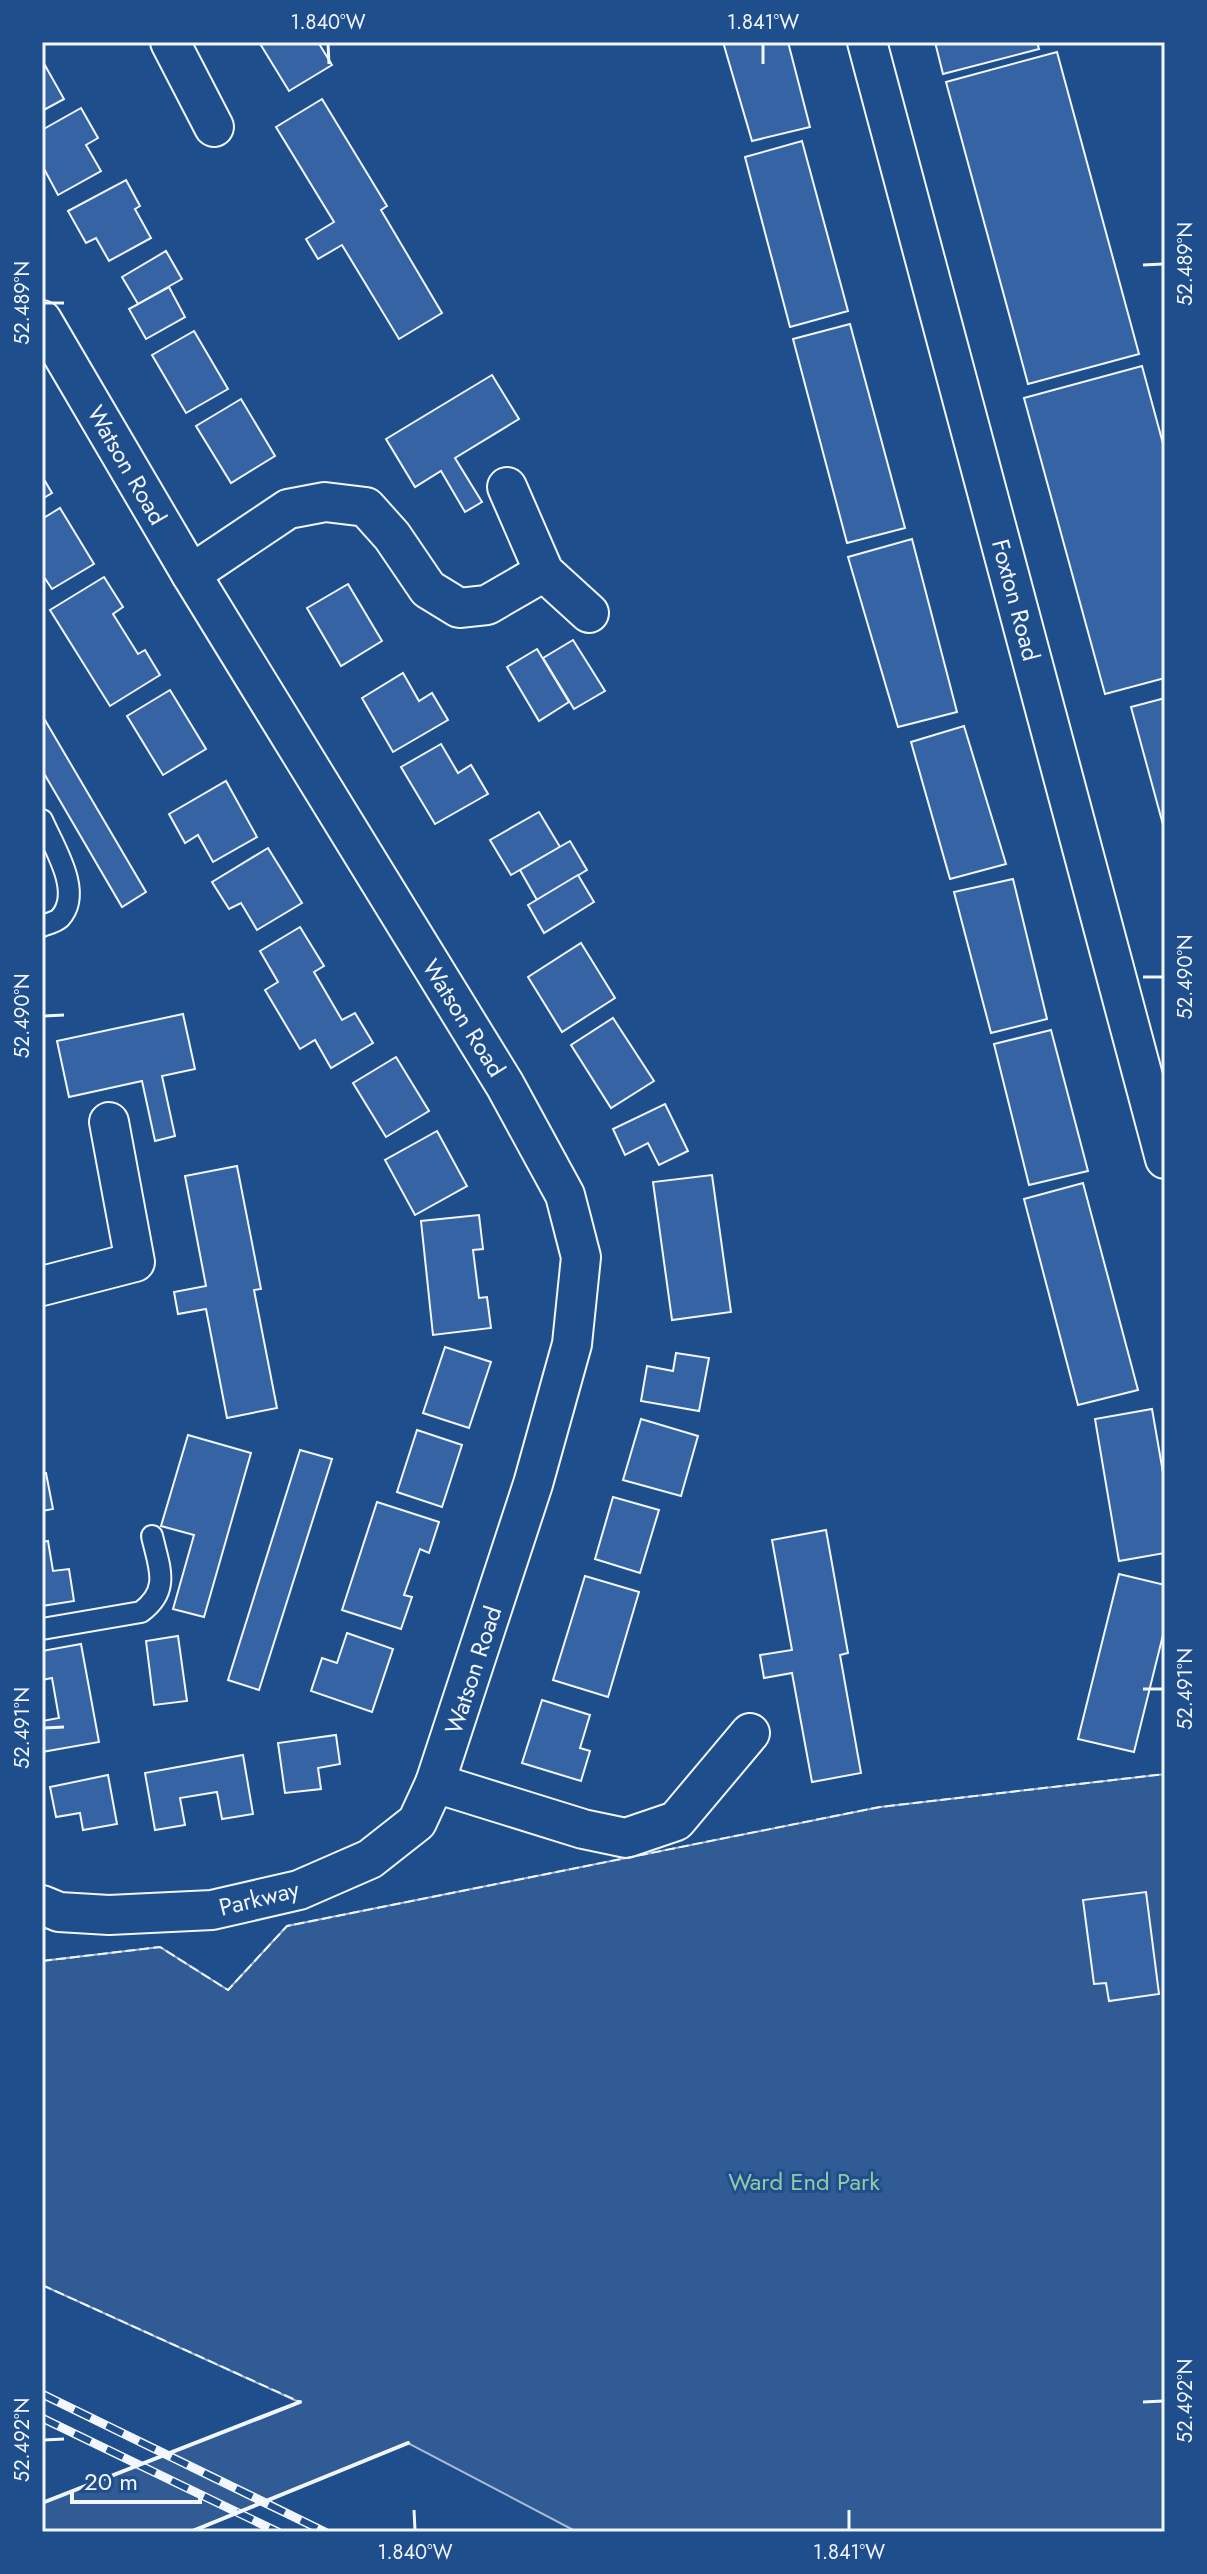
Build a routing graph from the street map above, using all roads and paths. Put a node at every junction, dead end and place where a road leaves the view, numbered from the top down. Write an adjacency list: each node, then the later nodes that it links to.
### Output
1 (170, 42): 3 (street)
2 (867, 42): 12 (street, Foxton Road)
3 (214, 127)
4 (42, 320): 7 (street, Watson Road)
5 (507, 487): 6 (street)
6 (544, 572): 7 (street); 8 (street)
7 (191, 574): 17 (street, Watson Road)
8 (589, 613)
9 (42, 820): 10 (lane)
10 (42, 926)
11 (109, 1122): 13 (street)
12 (1165, 1159)
13 (42, 1286)
14 (152, 1536): 15 (lane)
15 (42, 1629)
16 (750, 1733): 17 (street)
17 (435, 1783): 18 (street, Parkway)
18 (42, 1905)

